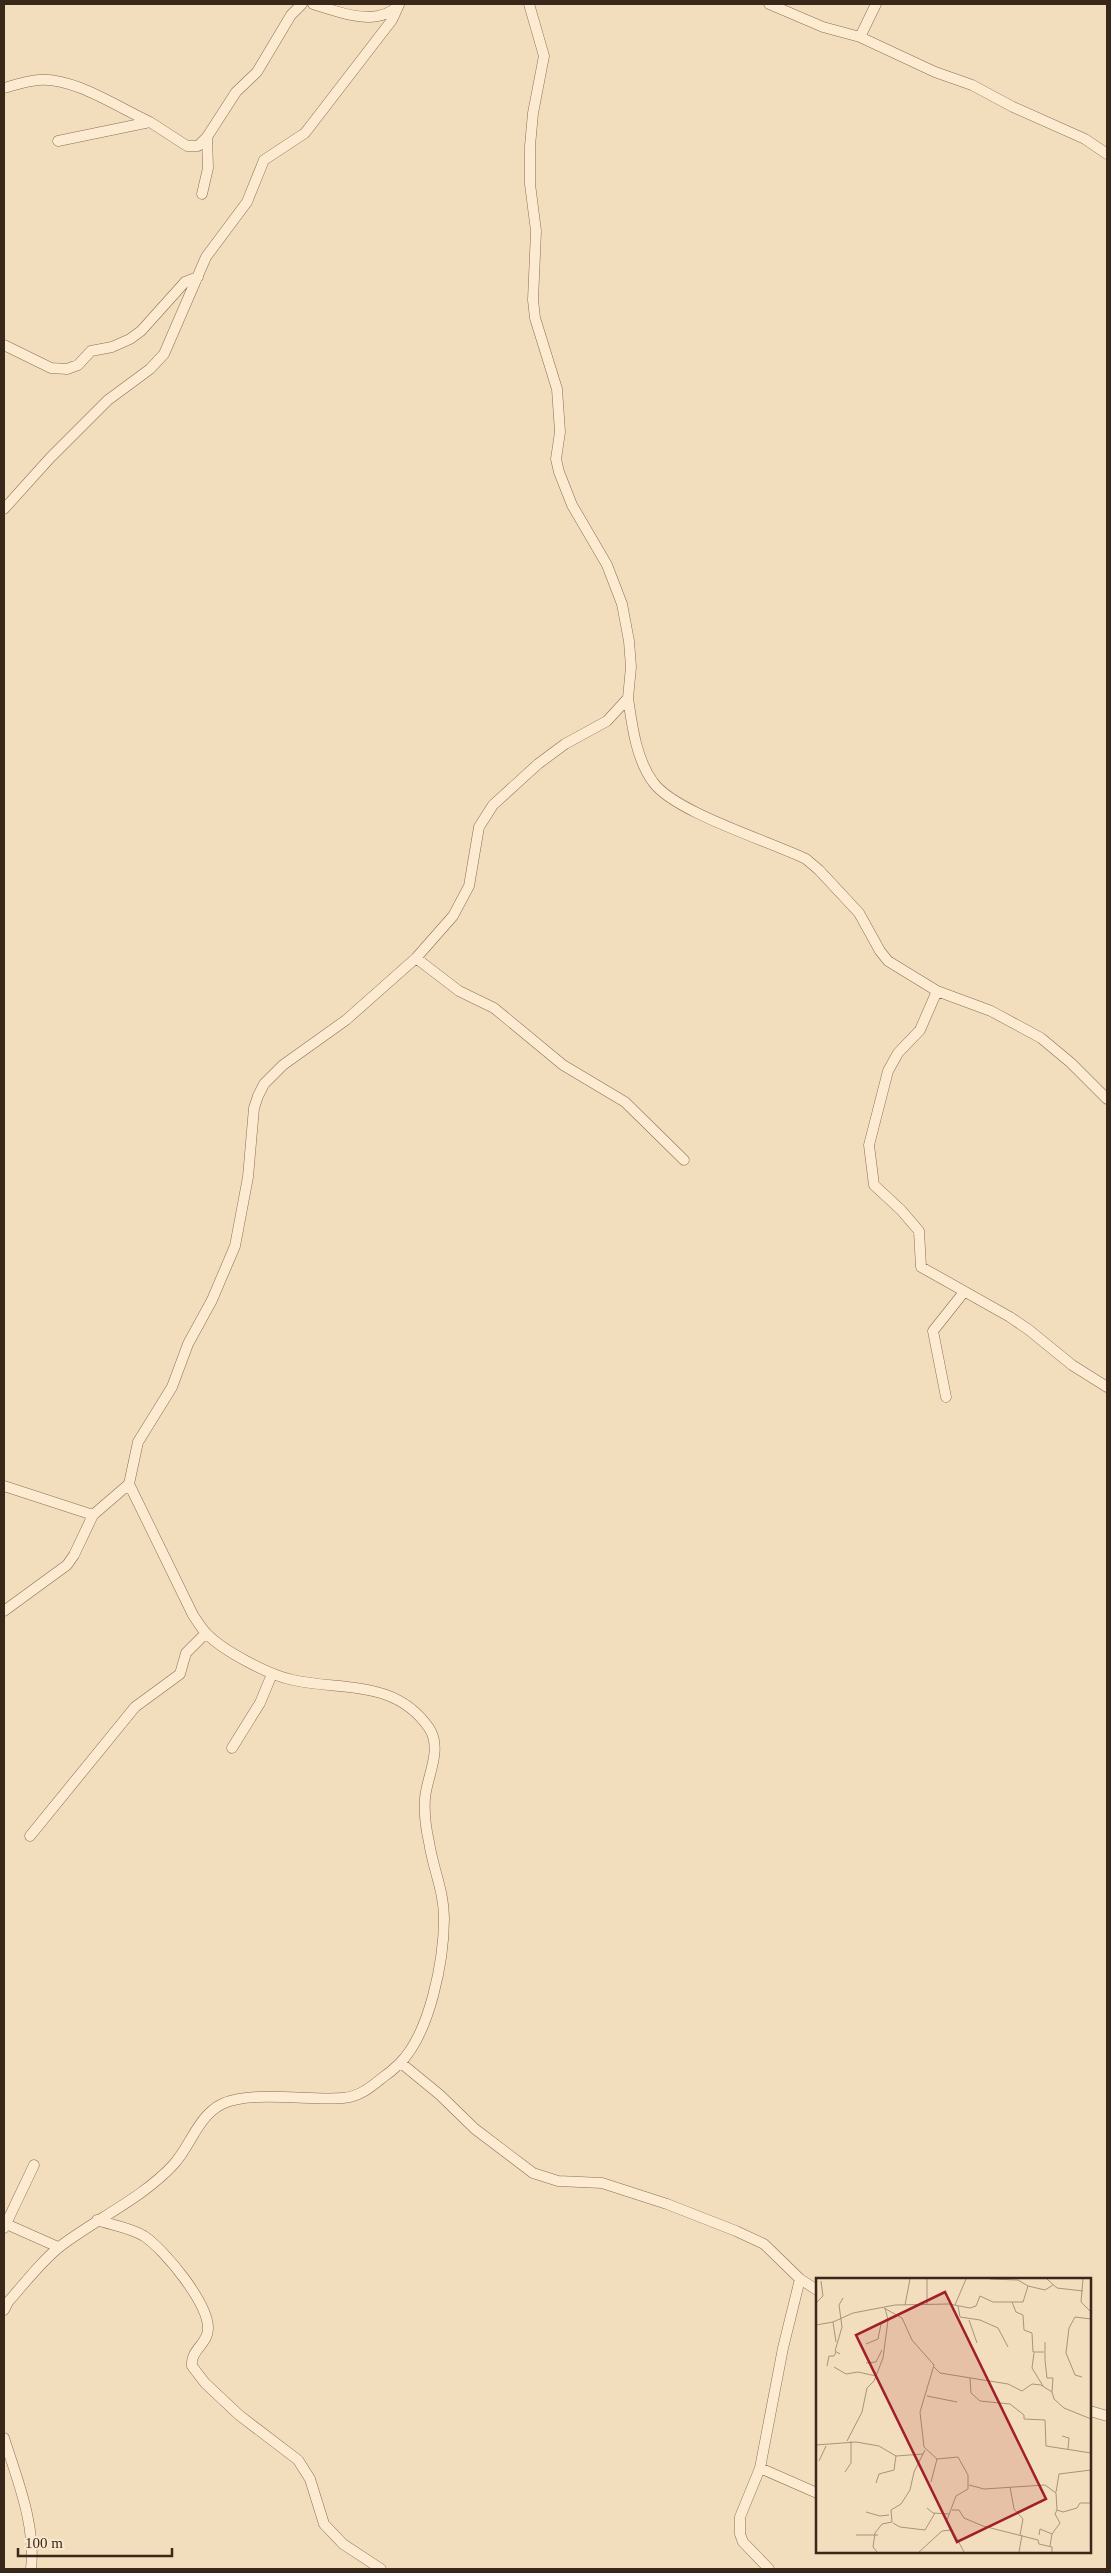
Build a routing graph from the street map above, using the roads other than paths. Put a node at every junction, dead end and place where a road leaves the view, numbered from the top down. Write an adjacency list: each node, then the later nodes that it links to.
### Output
1 (302, 4): 10 (street)
2 (312, 4): 6 (street)
3 (529, 4): 17 (street)
4 (769, 4): 7 (street)
5 (876, 4): 7 (street)
6 (399, 5): 14 (street)
7 (860, 38): 12 (street)
8 (4, 88): 9 (street)
9 (150, 122): 10 (street); 11 (street)
10 (207, 137): 13 (street)
11 (58, 141)
12 (1105, 149)
13 (202, 194)
14 (198, 277): 15 (street); 16 (street)
15 (4, 345)
16 (5, 505)
17 (628, 698): 18 (street); 19 (street)
18 (416, 958): 21 (street); 25 (street)
19 (937, 991): 20 (street); 22 (street)
20 (1107, 1099)
21 (684, 1160)
22 (964, 1292): 23 (street); 24 (street)
23 (1107, 1387)
24 (946, 1397)
25 (128, 1484): 27 (street); 29 (street)
26 (4, 1486): 27 (street)
27 (92, 1515): 28 (street)
28 (4, 1611)
29 (206, 1633): 30 (street); 32 (street)
30 (272, 1674): 31 (street); 33 (street)
31 (232, 1748)
32 (30, 1836)
33 (401, 2063): 35 (street); 38 (street)
34 (34, 2165): 36 (street)
35 (97, 2220): 37 (street); 47 (street)
36 (4, 2225): 37 (street)
37 (58, 2247): 40 (street)
38 (800, 2279): 39 (street); 44 (street)
39 (816, 2289)
40 (4, 2310)
41 (1091, 2412): 42 (street)
42 (1107, 2416)
43 (4, 2438): 46 (street)
44 (760, 2468): 45 (street); 48 (street)
45 (816, 2493)
46 (31, 2569)
47 (381, 2569)
48 (769, 2569)

